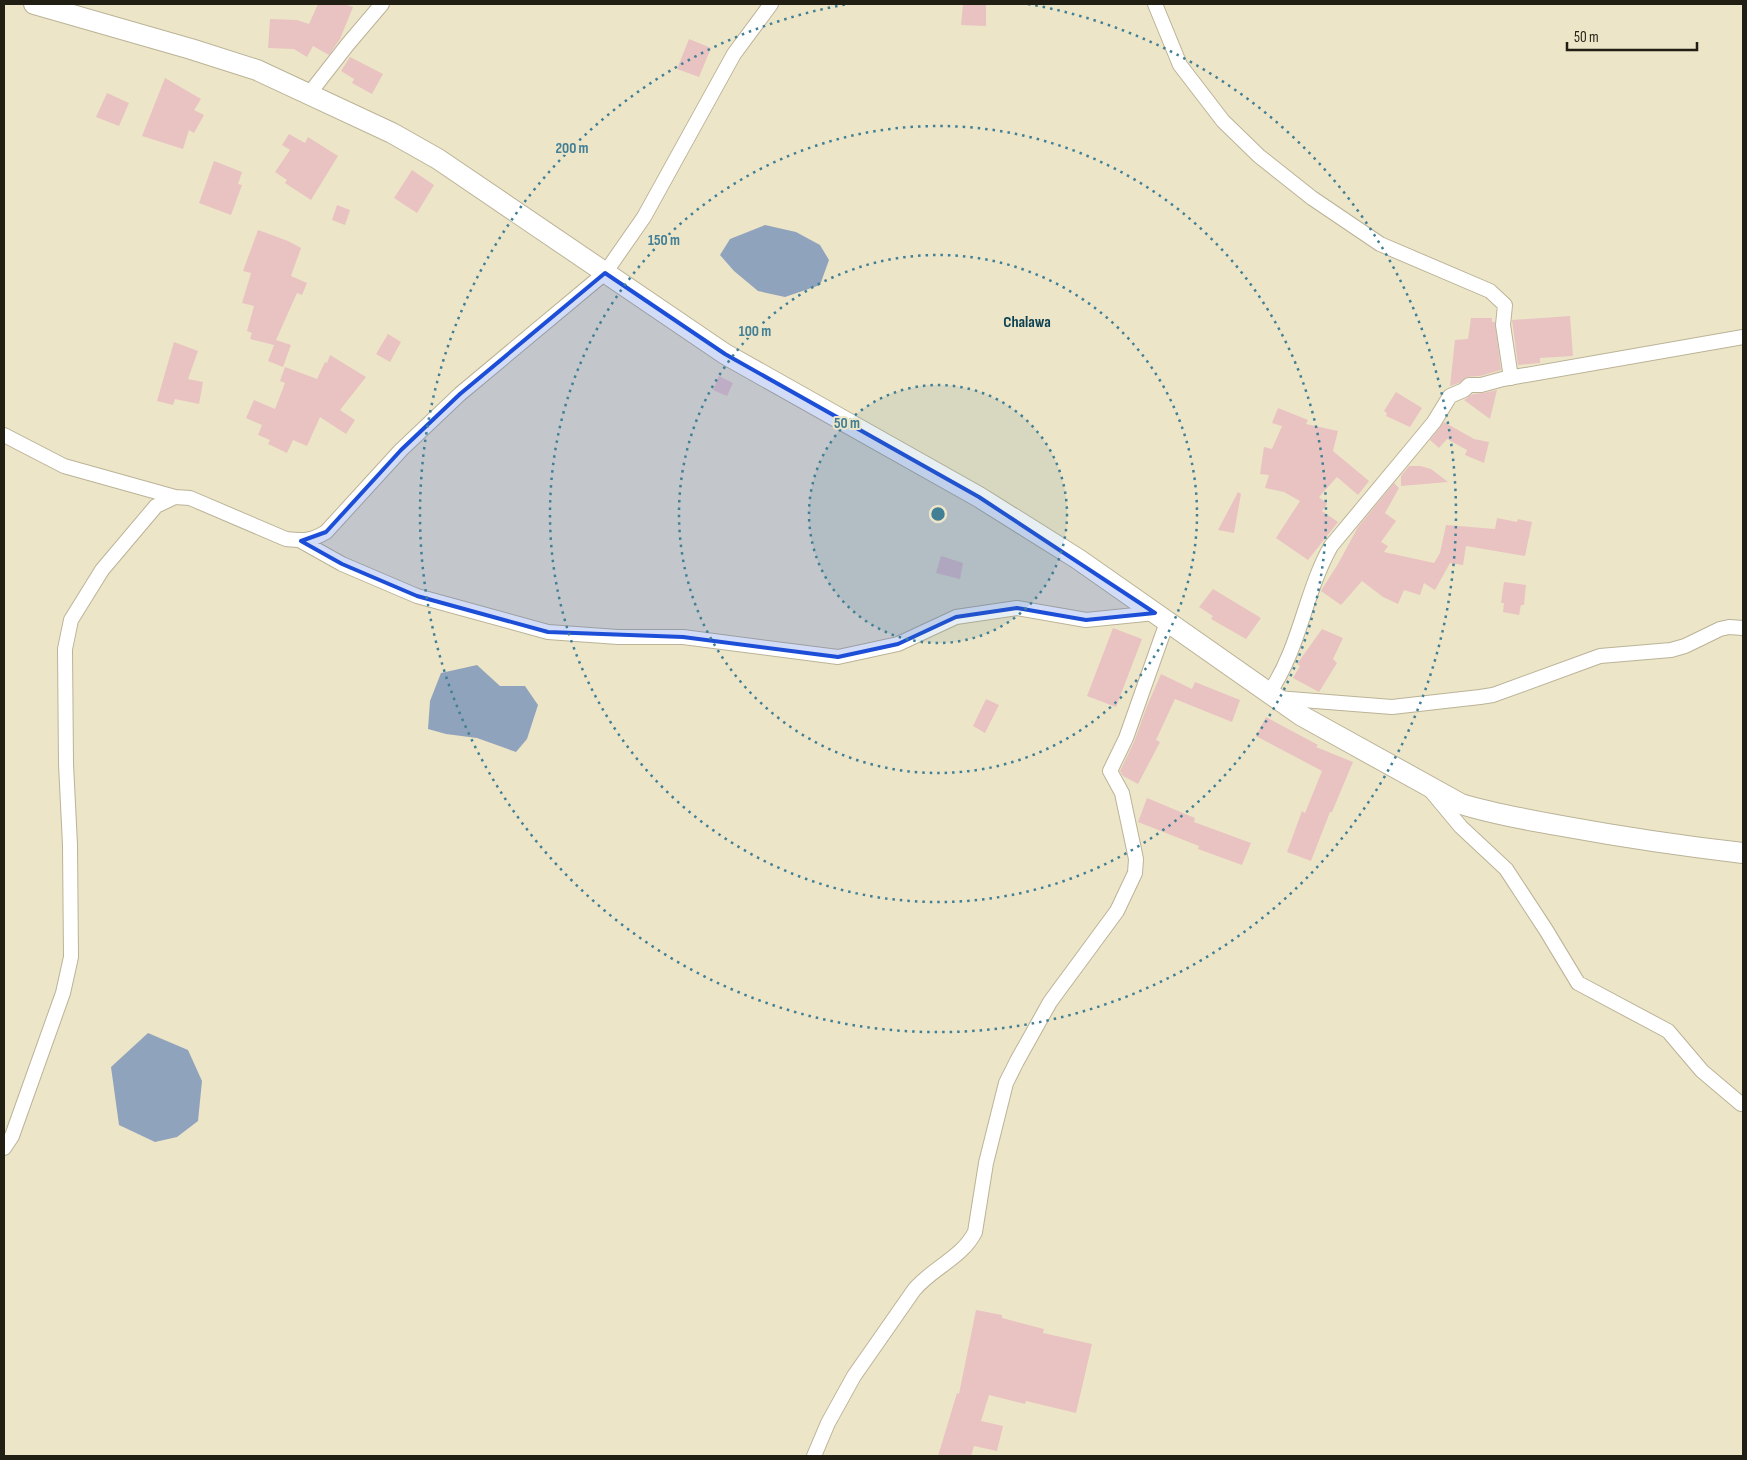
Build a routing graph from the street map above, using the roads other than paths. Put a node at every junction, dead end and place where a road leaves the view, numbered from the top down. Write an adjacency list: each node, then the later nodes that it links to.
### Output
1 (34, 4): 5 (street)
2 (382, 4): 5 (street)
3 (771, 4): 6 (street)
4 (1155, 4): 8 (street)
5 (309, 94): 6 (street)
6 (605, 273): 11 (street); 12 (street)
7 (1743, 337): 8 (street)
8 (1511, 378): 14 (street)
9 (4, 435): 10 (street)
10 (175, 498): 11 (street); 18 (street)
11 (301, 541): 12 (street)
12 (1161, 618): 14 (street); 19 (street)
13 (1743, 628): 14 (street)
14 (1273, 695): 15 (street)
15 (1428, 786): 16 (street); 17 (street)
16 (1743, 853)
17 (1741, 1104)
18 (4, 1148)
19 (814, 1456)

